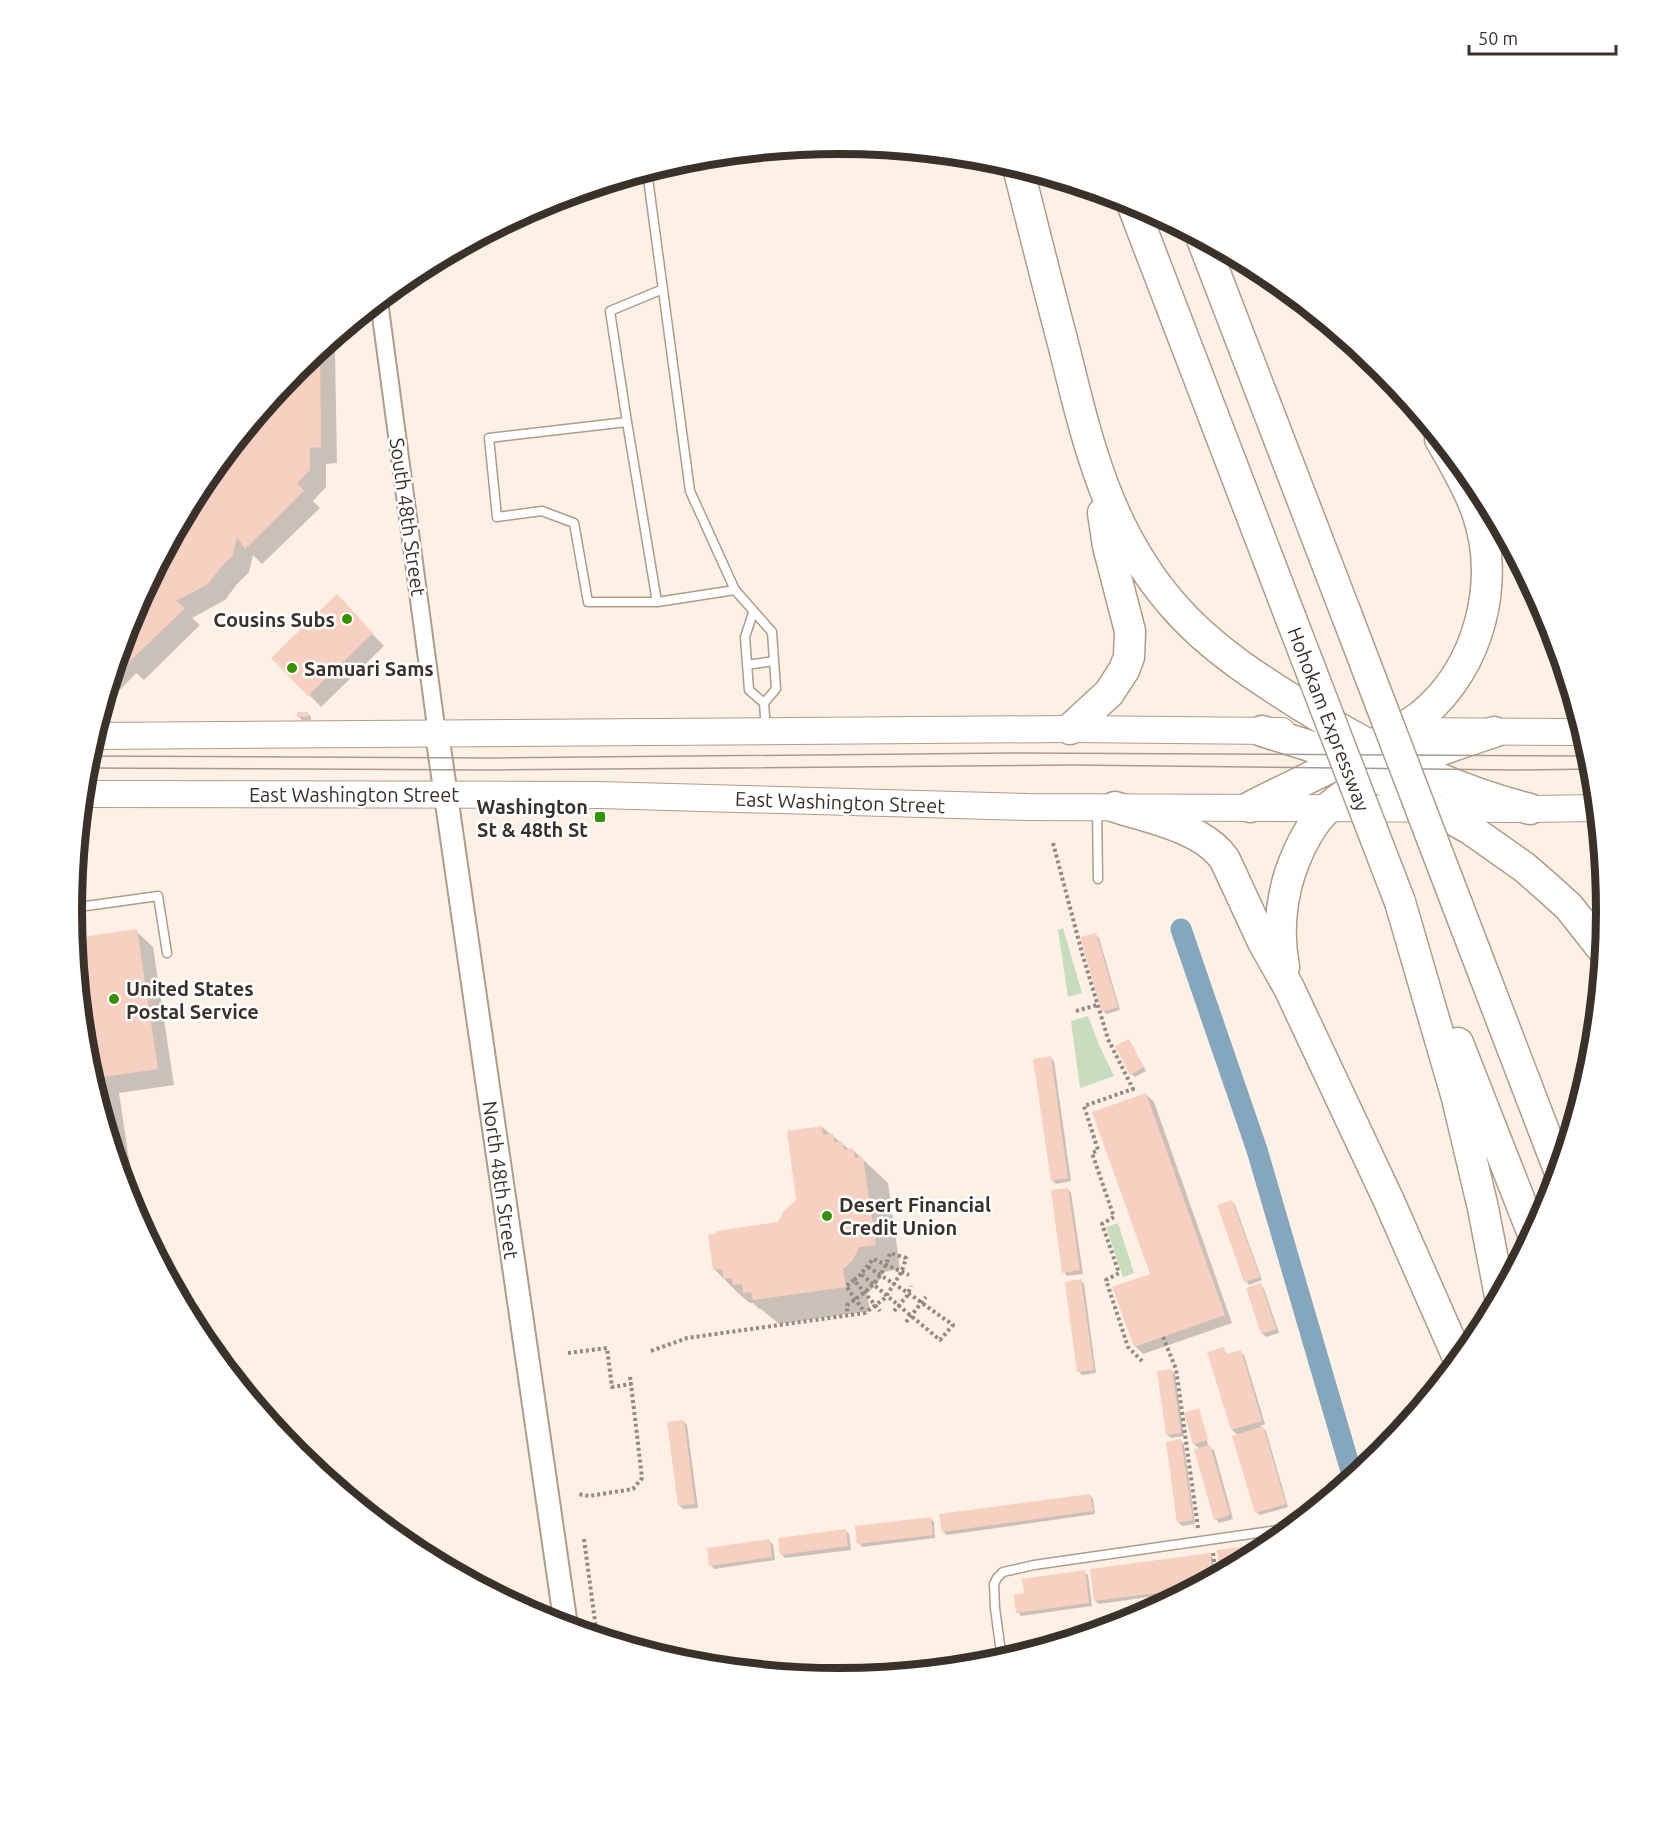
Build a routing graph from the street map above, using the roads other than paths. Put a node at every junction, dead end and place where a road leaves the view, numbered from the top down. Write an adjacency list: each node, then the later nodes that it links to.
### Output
1 (1020, 177): 8 (highway)
2 (648, 179): 5 (lane)
3 (1136, 215): 36 (highway, Hohokam Expressway, bridge)
4 (1207, 249): 41 (highway, bridge)
5 (663, 289): 7 (lane); 10 (lane)
6 (380, 309): 22 (street, South 48th Street)
7 (627, 422): 11 (lane); 11 (lane)
8 (1096, 468): 16 (highway); 24 (highway)
9 (1462, 480): 18 (highway)
10 (735, 590): 11 (lane); 12 (lane)
11 (657, 602)
12 (753, 613): 13 (lane); 14 (lane)
13 (774, 661): 14 (lane); 15 (lane)
14 (747, 665): 15 (lane)
15 (764, 703): 19 (lane)
16 (1070, 729): 17 (main road); 19 (main road)
17 (1262, 731): 24 (highway)
18 (1397, 731): 20 (main road); 24 (highway)
19 (766, 732): 22 (main road)
20 (1494, 732): 21 (main road); 25 (highway)
21 (1575, 732)
22 (437, 734): 23 (main road); 28 (street, North 48th Street)
23 (103, 736)
24 (1354, 746): 25 (highway); 26 (highway); 30 (highway)
25 (1405, 765): 26 (highway); 34 (highway)
26 (1377, 776): 31 (highway); 33 (highway)
27 (92, 794): 28 (main road, East Washington Street)
28 (445, 794): 29 (main road, East Washington Street); 46 (street, North 48th Street)
29 (1106, 807): 30 (main road, East Washington Street); 35 (lane); 40 (highway)
30 (1250, 807): 31 (main road, East Washington Street)
31 (1329, 807): 33 (main road, East Washington Street); 40 (highway)
32 (1589, 808): 34 (main road, East Washington Street)
33 (1432, 809): 34 (main road, East Washington Street); 38 (highway)
34 (1530, 809)
35 (1098, 879)
36 (1400, 902): 42 (highway, Hohokam Expressway); 43 (highway)
37 (82, 907): 39 (lane)
38 (1595, 940)
39 (167, 953)
40 (1289, 988): 44 (highway)
41 (1554, 1158)
42 (1529, 1223)
43 (1498, 1285)
44 (1455, 1351)
45 (1273, 1531): 47 (lane)
46 (564, 1616)
47 (1001, 1650)

